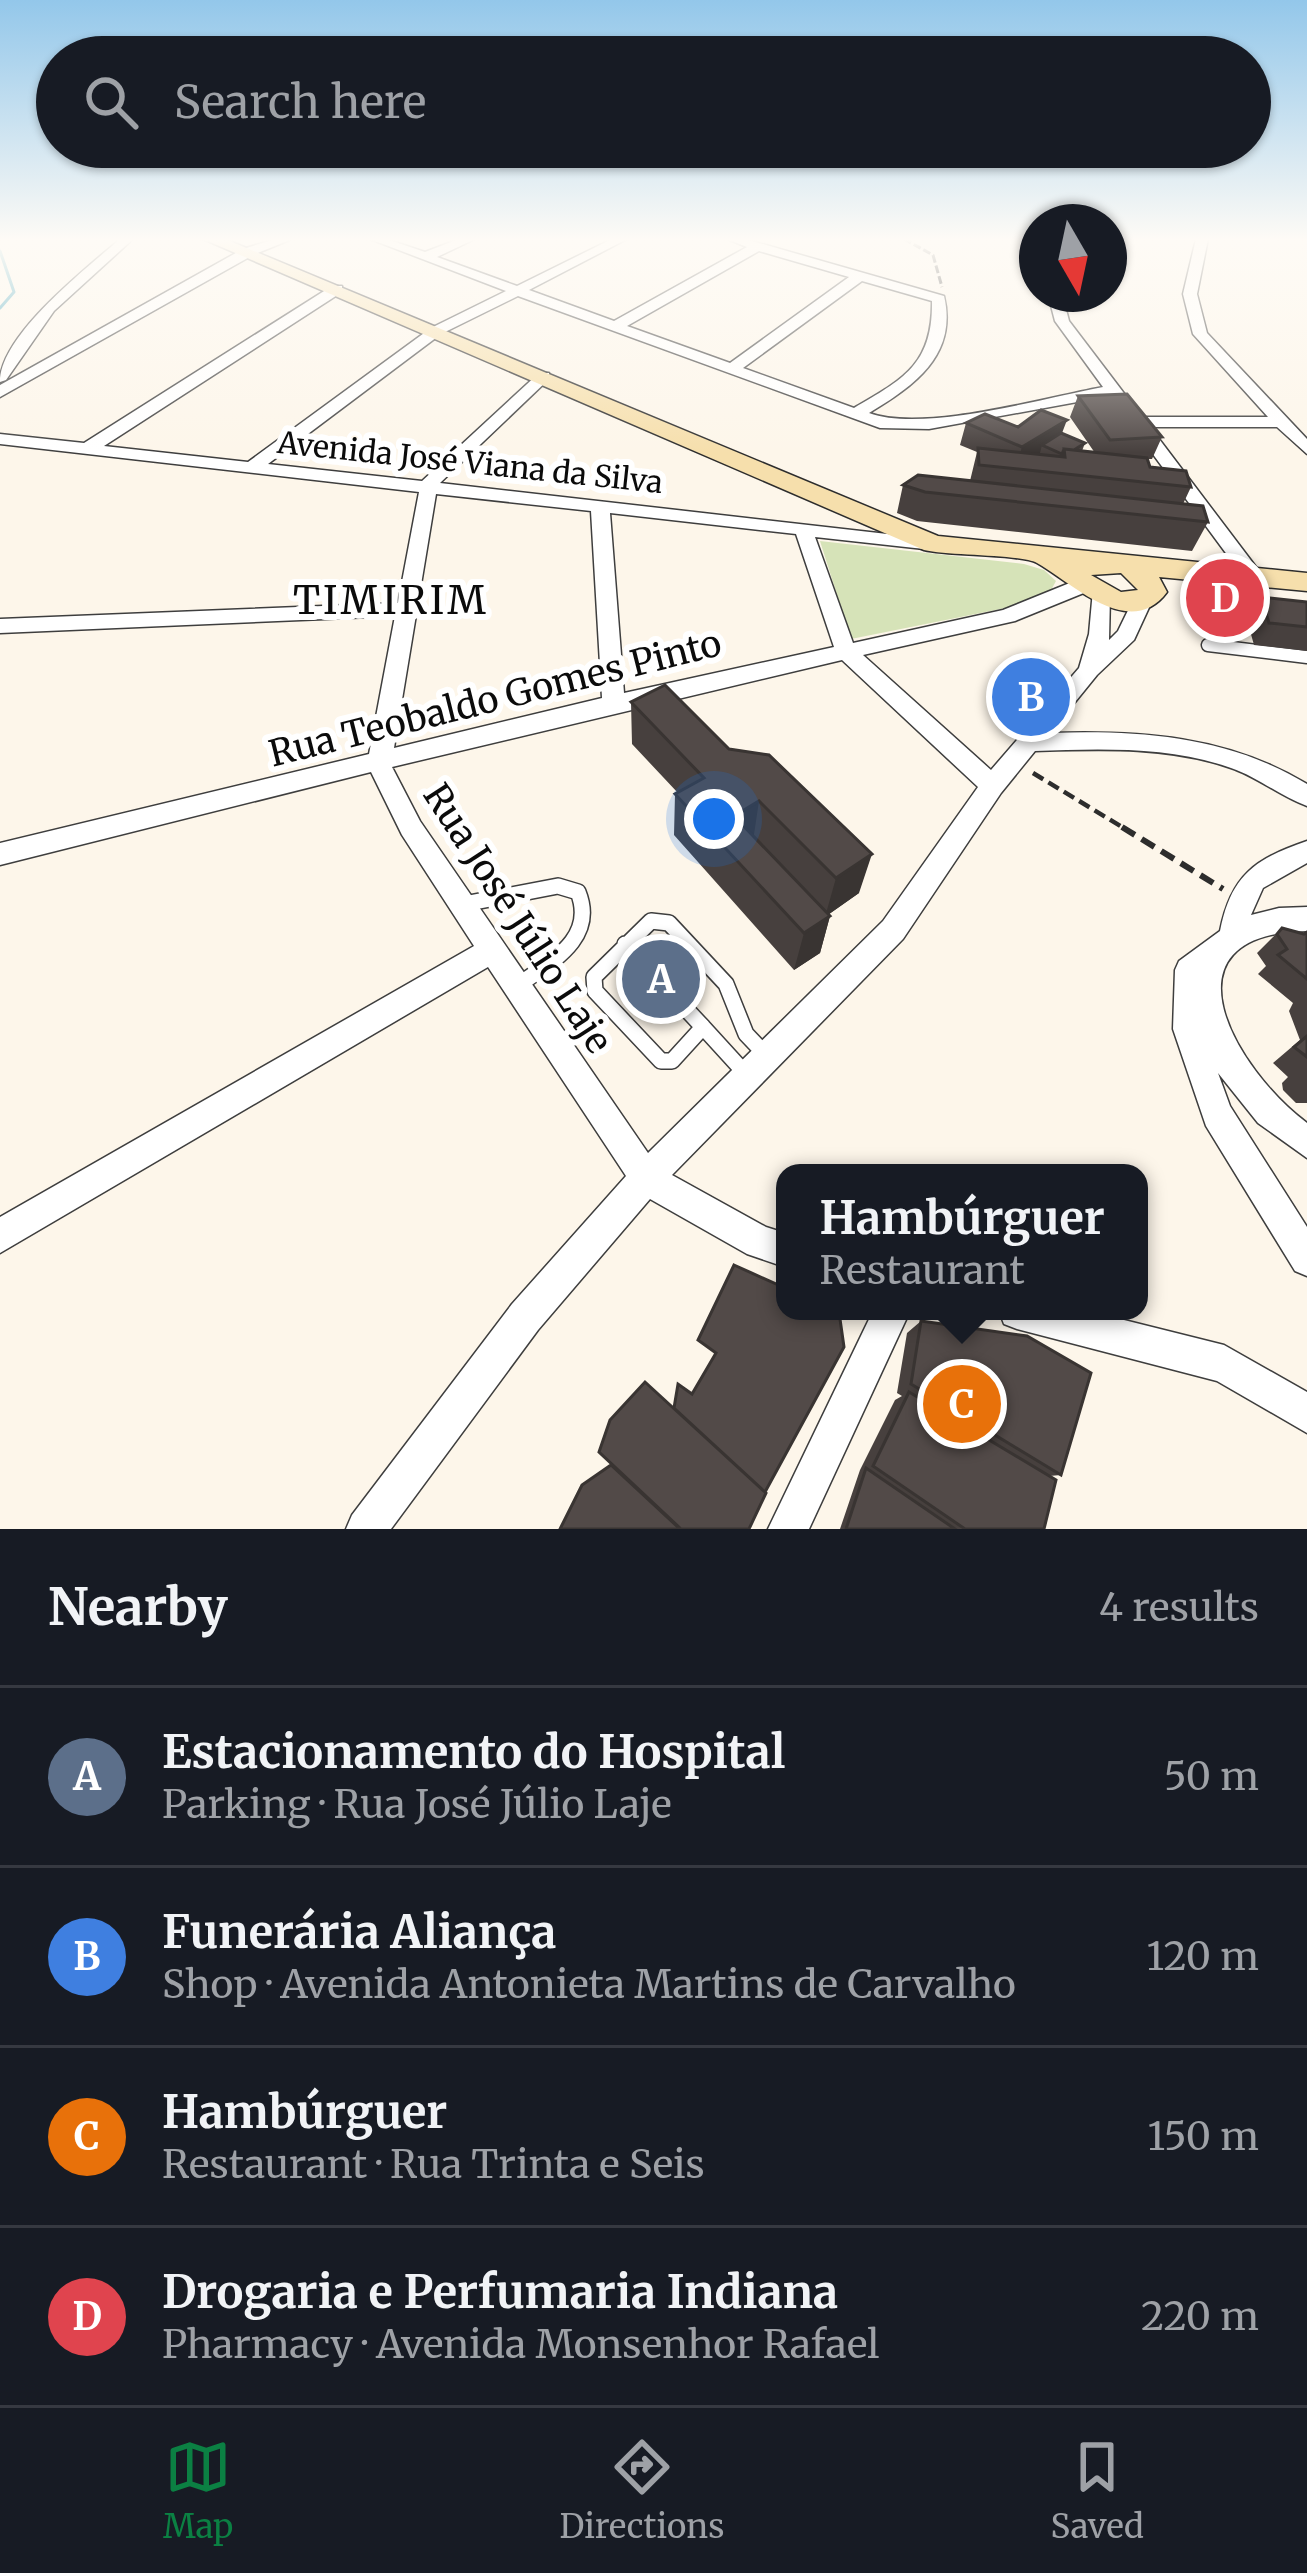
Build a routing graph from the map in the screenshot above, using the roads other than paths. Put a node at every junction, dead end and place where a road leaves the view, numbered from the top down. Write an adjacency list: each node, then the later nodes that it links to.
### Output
1 (47, 310): 15 (street)
2 (124, 310): 18 (street)
3 (305, 310): 23 (street)
4 (386, 310): 13 (main road)
5 (476, 310): 13 (street)
6 (573, 310): 12 (street)
7 (644, 310): 12 (street)
8 (812, 310): 14 (street)
9 (940, 310): 19 (street)
10 (1194, 310): 21 (street)
11 (1060, 312): 17 (street)
12 (616, 326): 14 (street)
13 (436, 331): 16 (main road); 25 (street)
14 (732, 369): 19 (street)
15 (0, 376)
16 (544, 376): 26 (street); 29 (main road)
17 (1114, 390): 19 (street); 20 (street)
18 (0, 392)
19 (856, 414)
20 (1139, 422): 21 (street); 30 (street)
21 (1283, 422): 24 (street)
22 (0, 439): 23 (street, Avenida José Viana da Silva)
23 (87, 448): 25 (street, Avenida José Viana da Silva)
24 (1307, 449)
25 (250, 468): 26 (street, Avenida José Viana da Silva)
26 (429, 484): 27 (street, Avenida José Viana da Silva); 35 (street, Rua José Júlio Laje)
27 (600, 508): 28 (street, Avenida José Viana da Silva); 41 (street)
28 (804, 531): 29 (street, Avenida José Viana da Silva); 38 (street)
29 (933, 544): 31 (main road)
30 (1252, 575): 31 (main road); 32 (main road)
31 (1102, 577): 34 (main road); 38 (street, Rua Teobaldo Gomes Pinto); 40 (street)
32 (1307, 582)
33 (1307, 596): 34 (main road)
34 (1146, 600): 40 (street)
35 (409, 609): 36 (street); 43 (street, Rua José Júlio Laje)
36 (0, 626)
37 (1208, 646): 39 (lane)
38 (846, 652): 41 (street, Rua Teobaldo Gomes Pinto); 44 (street)
39 (1307, 656)
40 (1089, 670): 42 (street)
41 (614, 703): 43 (street, Rua Teobaldo Gomes Pinto)
42 (1022, 752): 44 (street); 45 (street)
43 (379, 764): 47 (street, Rua Teobaldo Gomes Pinto); 48 (street, Rua José Júlio Laje)
44 (992, 786): 55 (street)
45 (1307, 796)
46 (1307, 853): 50 (street)
47 (0, 854)
48 (464, 904): 52 (street, Rua José Júlio Laje); 53 (lane)
49 (1307, 919): 50 (street)
50 (1230, 938): 56 (street); 60 (street)
51 (625, 944): 54 (lane); 54 (lane); 55 (lane)
52 (492, 950): 53 (street, Rua José Júlio Laje); 58 (street)
53 (516, 987): 57 (street, Rua José Júlio Laje)
54 (704, 1028): 55 (lane)
55 (758, 1067): 57 (street)
56 (1307, 1142)
57 (646, 1178): 59 (street); 64 (street)
58 (0, 1236)
59 (776, 1247)
60 (1307, 1259)
61 (888, 1320): 65 (street)
62 (1052, 1320): 63 (street)
63 (1307, 1414)
64 (366, 1529)
65 (788, 1529)

